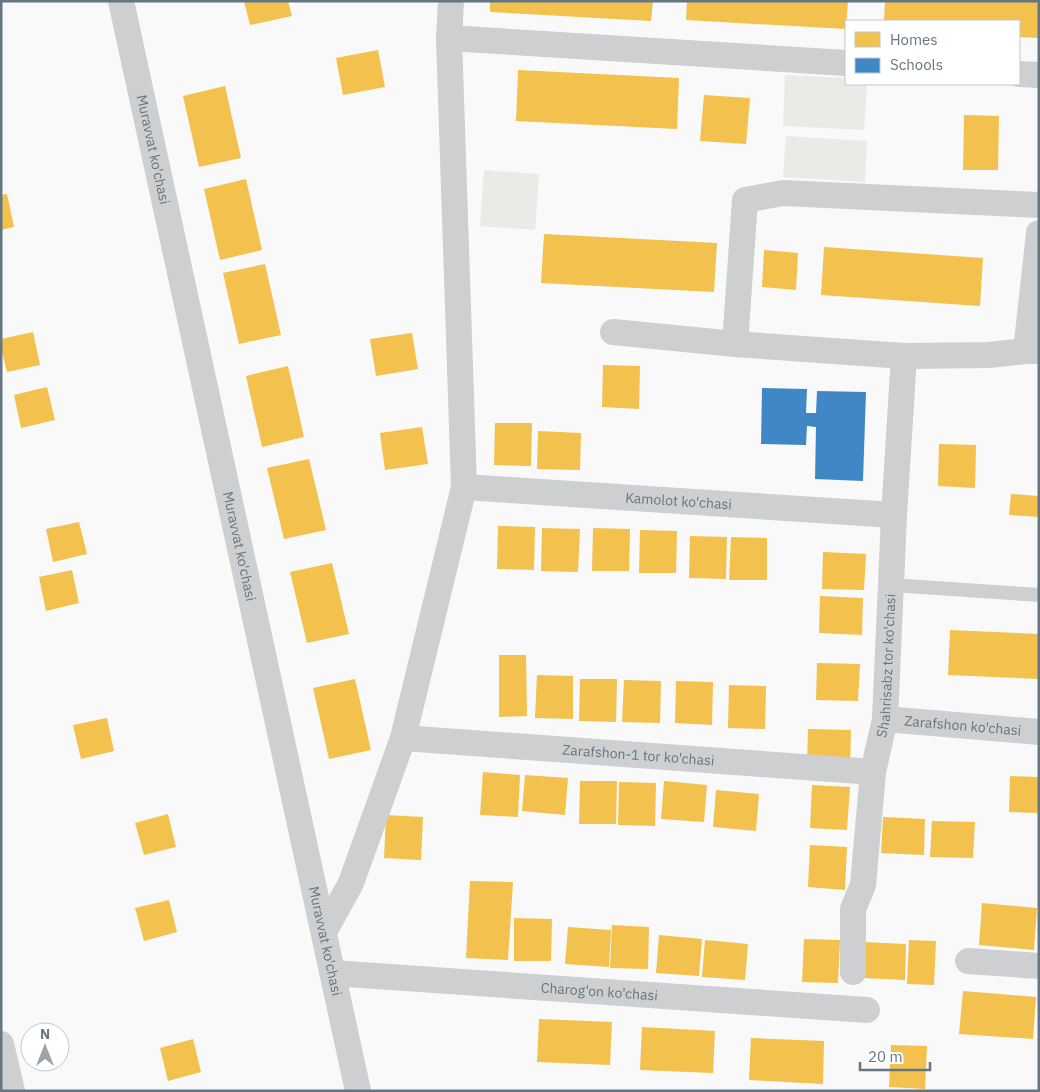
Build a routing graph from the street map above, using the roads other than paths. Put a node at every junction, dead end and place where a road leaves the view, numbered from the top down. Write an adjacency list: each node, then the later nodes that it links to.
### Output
1 (121, 1): 21 (street, Muravvat ko'chasi)
2 (451, 1): 3 (street)
3 (449, 38): 4 (street); 13 (street)
4 (845, 63)
5 (1020, 74): 6 (street)
6 (1039, 75)
7 (1039, 205): 10 (street)
8 (1039, 233): 11 (street)
9 (613, 332): 10 (street)
10 (735, 344): 12 (street)
11 (1032, 351): 12 (street)
12 (904, 356): 14 (street, Shahrisabz tor ko'chasi)
13 (464, 487): 14 (street, Kamolot ko'chasi); 19 (street)
14 (894, 515): 15 (street, Shahrisabz tor ko'chasi)
15 (891, 585): 16 (lane); 17 (street, Shahrisabz tor ko'chasi)
16 (1039, 595)
17 (885, 719): 18 (street, Zarafshon ko'chasi); 20 (street, Shahrisabz tor ko'chasi)
18 (1039, 732)
19 (403, 738): 20 (street, Zarafshon-1 tor ko'chasi); 21 (street)
20 (873, 772): 24 (street, Shahrisabz tor ko'chasi)
21 (324, 932): 25 (street, Muravvat ko'chasi)
22 (968, 961): 23 (street)
23 (1039, 966)
24 (853, 972)
25 (332, 973): 26 (street, Charog'on ko'chasi); 29 (street, Muravvat ko'chasi)
26 (867, 1010)
27 (1, 1044): 28 (street)
28 (12, 1091)
29 (358, 1091)

